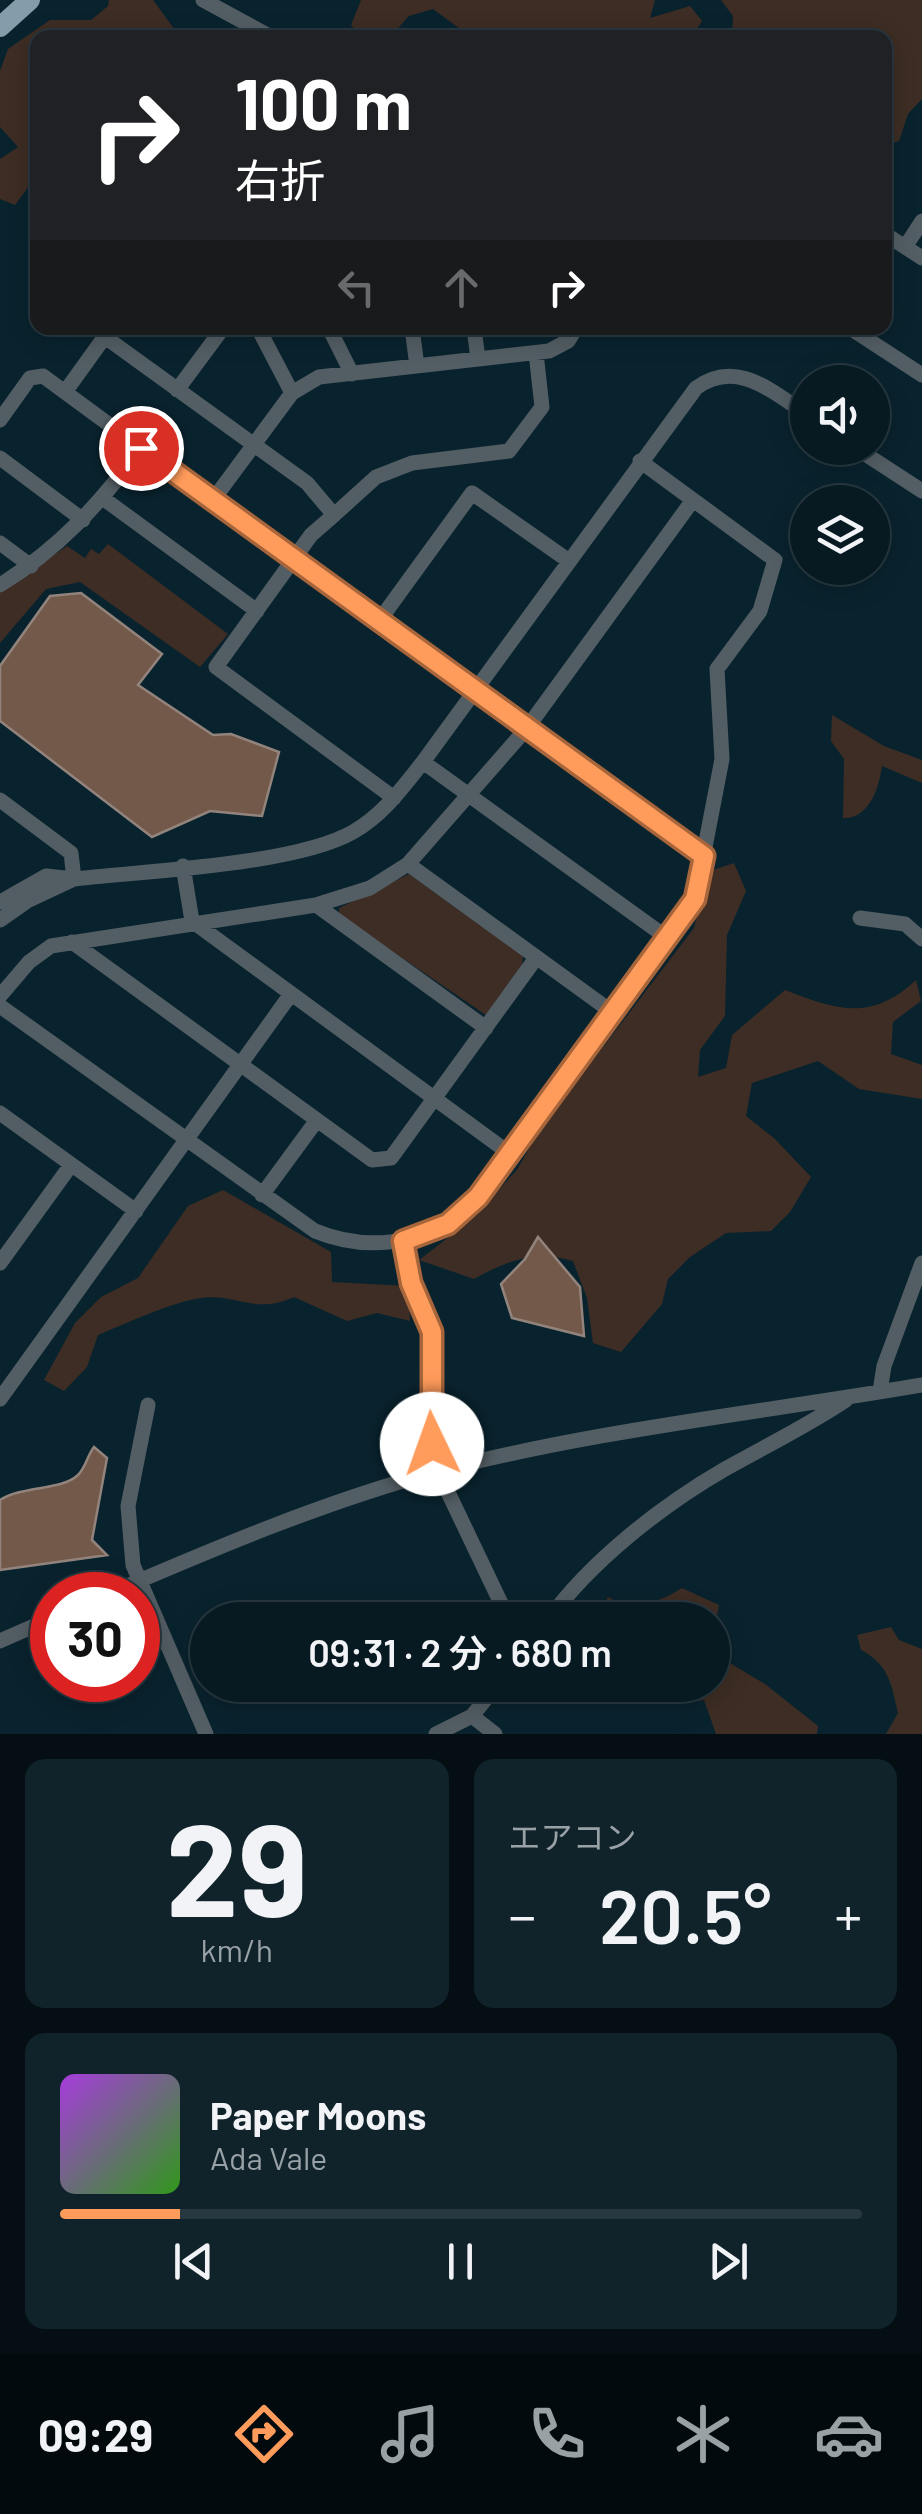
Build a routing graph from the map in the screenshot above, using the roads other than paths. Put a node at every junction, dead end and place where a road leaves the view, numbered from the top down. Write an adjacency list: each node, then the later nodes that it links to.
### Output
1 (30, 0): 3 (main road)
2 (203, 0): 4 (street)
3 (0, 27)
4 (258, 30)
5 (922, 221): 7 (street)
6 (892, 239): 7 (street)
7 (905, 247): 8 (street)
8 (922, 258)
9 (106, 335): 24 (street)
10 (112, 335): 23 (street)
11 (217, 335): 23 (street)
12 (262, 335): 25 (street)
13 (332, 335): 21 (street)
14 (413, 335): 20 (street)
15 (475, 335): 19 (street)
16 (570, 335): 18 (street)
17 (861, 335): 22 (street)
18 (536, 353): 19 (street); 37 (street)
19 (478, 359): 20 (street)
20 (416, 366): 21 (street)
21 (352, 374): 25 (street)
22 (922, 375)
23 (177, 390): 28 (street)
24 (65, 392): 27 (street); 29 (street)
25 (292, 393): 28 (street)
26 (790, 405): 31 (street)
27 (0, 420)
28 (254, 446): 35 (street); 37 (street)
29 (141, 448): 34 (street); 35 (street)
30 (0, 458): 38 (street)
31 (640, 461): 36 (street); 41 (street)
32 (882, 465): 33 (street)
33 (922, 491)
34 (104, 500): 38 (street); 44 (street)
35 (213, 500): 40 (street)
36 (693, 500): 47 (street); 52 (street)
37 (334, 515): 40 (street)
38 (84, 520): 42 (street)
39 (0, 543): 42 (street)
40 (294, 559): 44 (street); 45 (street)
41 (568, 561): 45 (street); 46 (street)
42 (31, 566): 43 (street)
43 (0, 585)
44 (257, 611): 50 (street)
45 (380, 621): 46 (street)
46 (474, 691): 47 (street); 48 (street)
47 (527, 728): 49 (street); 52 (street)
48 (424, 762): 49 (street); 50 (street)
49 (471, 794): 53 (street); 61 (street)
50 (394, 798): 54 (street)
51 (0, 800): 55 (street)
52 (704, 856): 61 (street)
53 (408, 864): 57 (street); 64 (street)
54 (184, 866): 55 (street); 60 (street)
55 (74, 879): 56 (street); 59 (street)
56 (0, 902)
57 (316, 905): 60 (street); 69 (street)
58 (860, 918): 62 (street)
59 (0, 920)
60 (192, 921): 63 (street); 65 (street)
61 (666, 937): 68 (street)
62 (922, 939)
63 (72, 942): 66 (street); 70 (street)
64 (536, 958): 68 (street); 69 (street)
65 (291, 994): 70 (street); 71 (street)
66 (0, 996)
67 (0, 1006): 74 (street)
68 (612, 1012): 75 (street)
69 (486, 1028): 71 (street)
70 (241, 1064): 72 (street); 74 (street)
71 (436, 1098): 72 (street); 75 (street)
72 (317, 1120): 77 (street)
73 (2, 1121): 76 (street)
74 (187, 1140): 77 (street); 78 (street)
75 (510, 1153): 79 (street)
76 (71, 1165): 78 (street); 80 (street)
77 (262, 1195): 79 (street)
78 (136, 1211): 85 (street)
79 (403, 1241): 87 (street)
80 (0, 1262)
81 (922, 1263): 83 (street)
82 (922, 1384): 83 (street)
83 (880, 1391): 84 (street)
84 (854, 1395): 87 (street); 91 (street)
85 (0, 1399)
86 (148, 1404): 88 (street)
87 (441, 1471): 89 (street); 90 (street)
88 (138, 1572)
89 (159, 1572)
90 (501, 1602)
91 (561, 1602)
92 (160, 1627): 97 (street)
93 (30, 1628): 94 (street)
94 (0, 1641)
95 (483, 1702): 96 (street)
96 (472, 1716): 98 (street); 99 (street)
97 (206, 1734)
98 (436, 1734)
99 (496, 1734)

